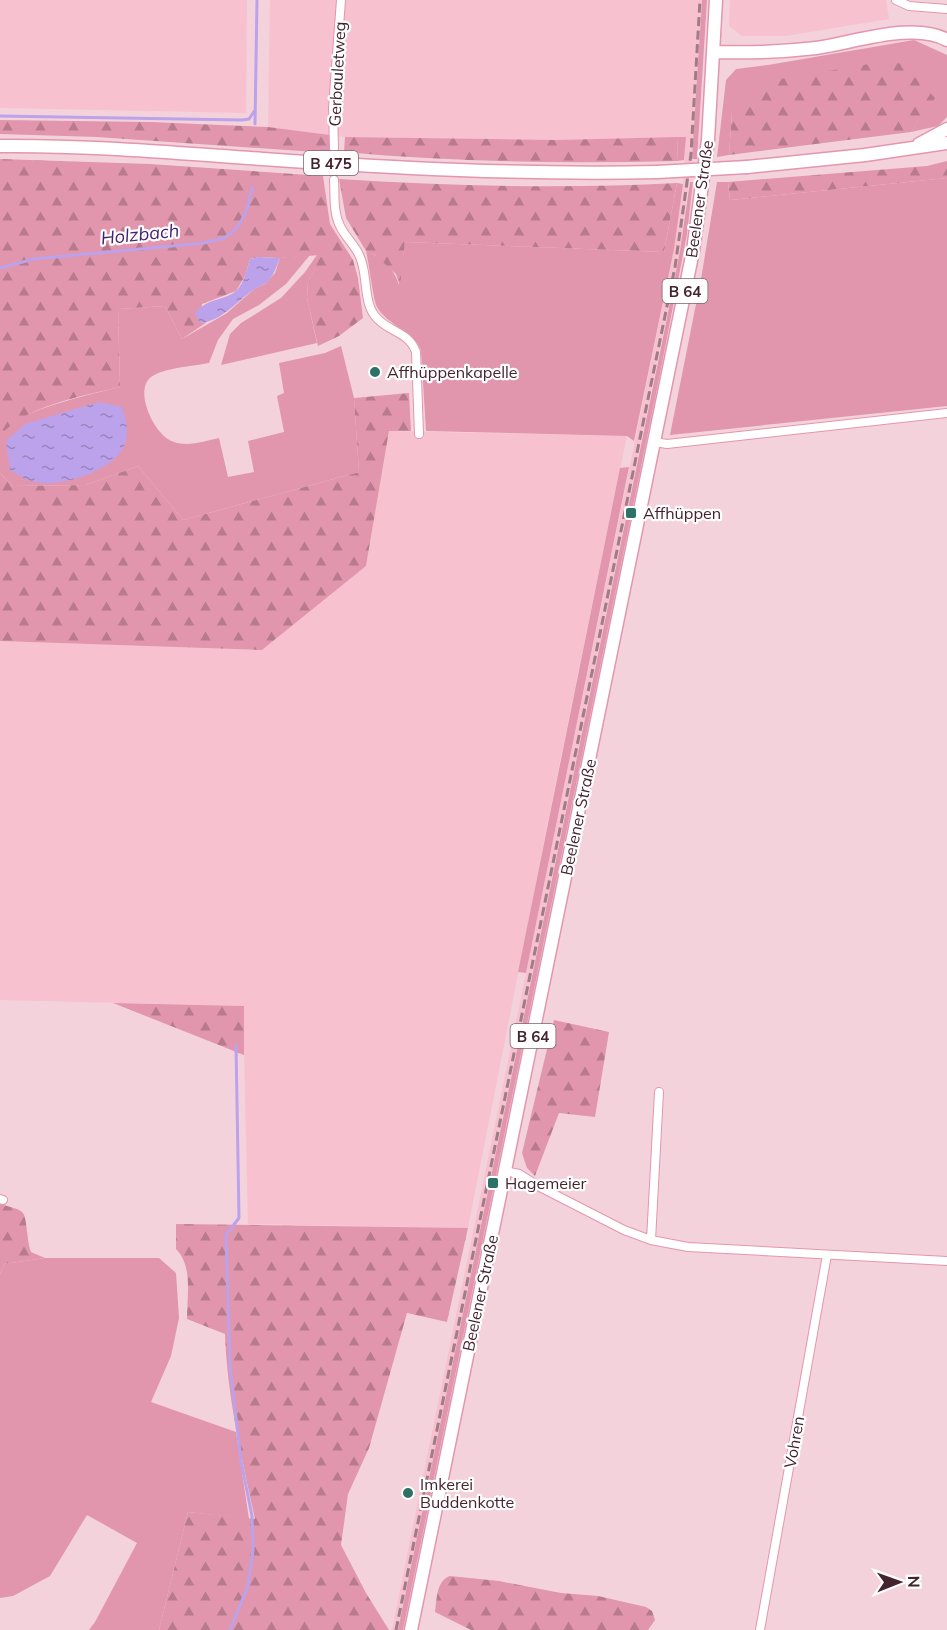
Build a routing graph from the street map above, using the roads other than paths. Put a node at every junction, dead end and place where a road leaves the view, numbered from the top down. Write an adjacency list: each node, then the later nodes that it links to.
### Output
1 (340, 0): 10 (street, Gerbauletweg)
2 (717, 0): 6 (main road, Beelener Straße / B 64)
3 (896, 0): 4 (street)
4 (947, 9)
5 (947, 40): 6 (main road)
6 (714, 52): 15 (main road, Beelener Straße / B 64)
7 (947, 129): 11 (main road)
8 (947, 143): 11 (main road, B 475)
9 (0, 146): 11 (main road, B 475, bridge)
10 (334, 148)
11 (906, 150)
12 (334, 180): 14 (street)
13 (947, 413): 15 (street)
14 (419, 434)
15 (655, 442): 17 (main road, Beelener Straße / B 64)
16 (659, 1092): 18 (street)
17 (505, 1171): 18 (street); 21 (main road, Beelener Straße / B 64)
18 (651, 1240): 19 (street)
19 (827, 1255): 20 (street); 22 (street, Vohren)
20 (947, 1261)
21 (411, 1630)
22 (760, 1630)

